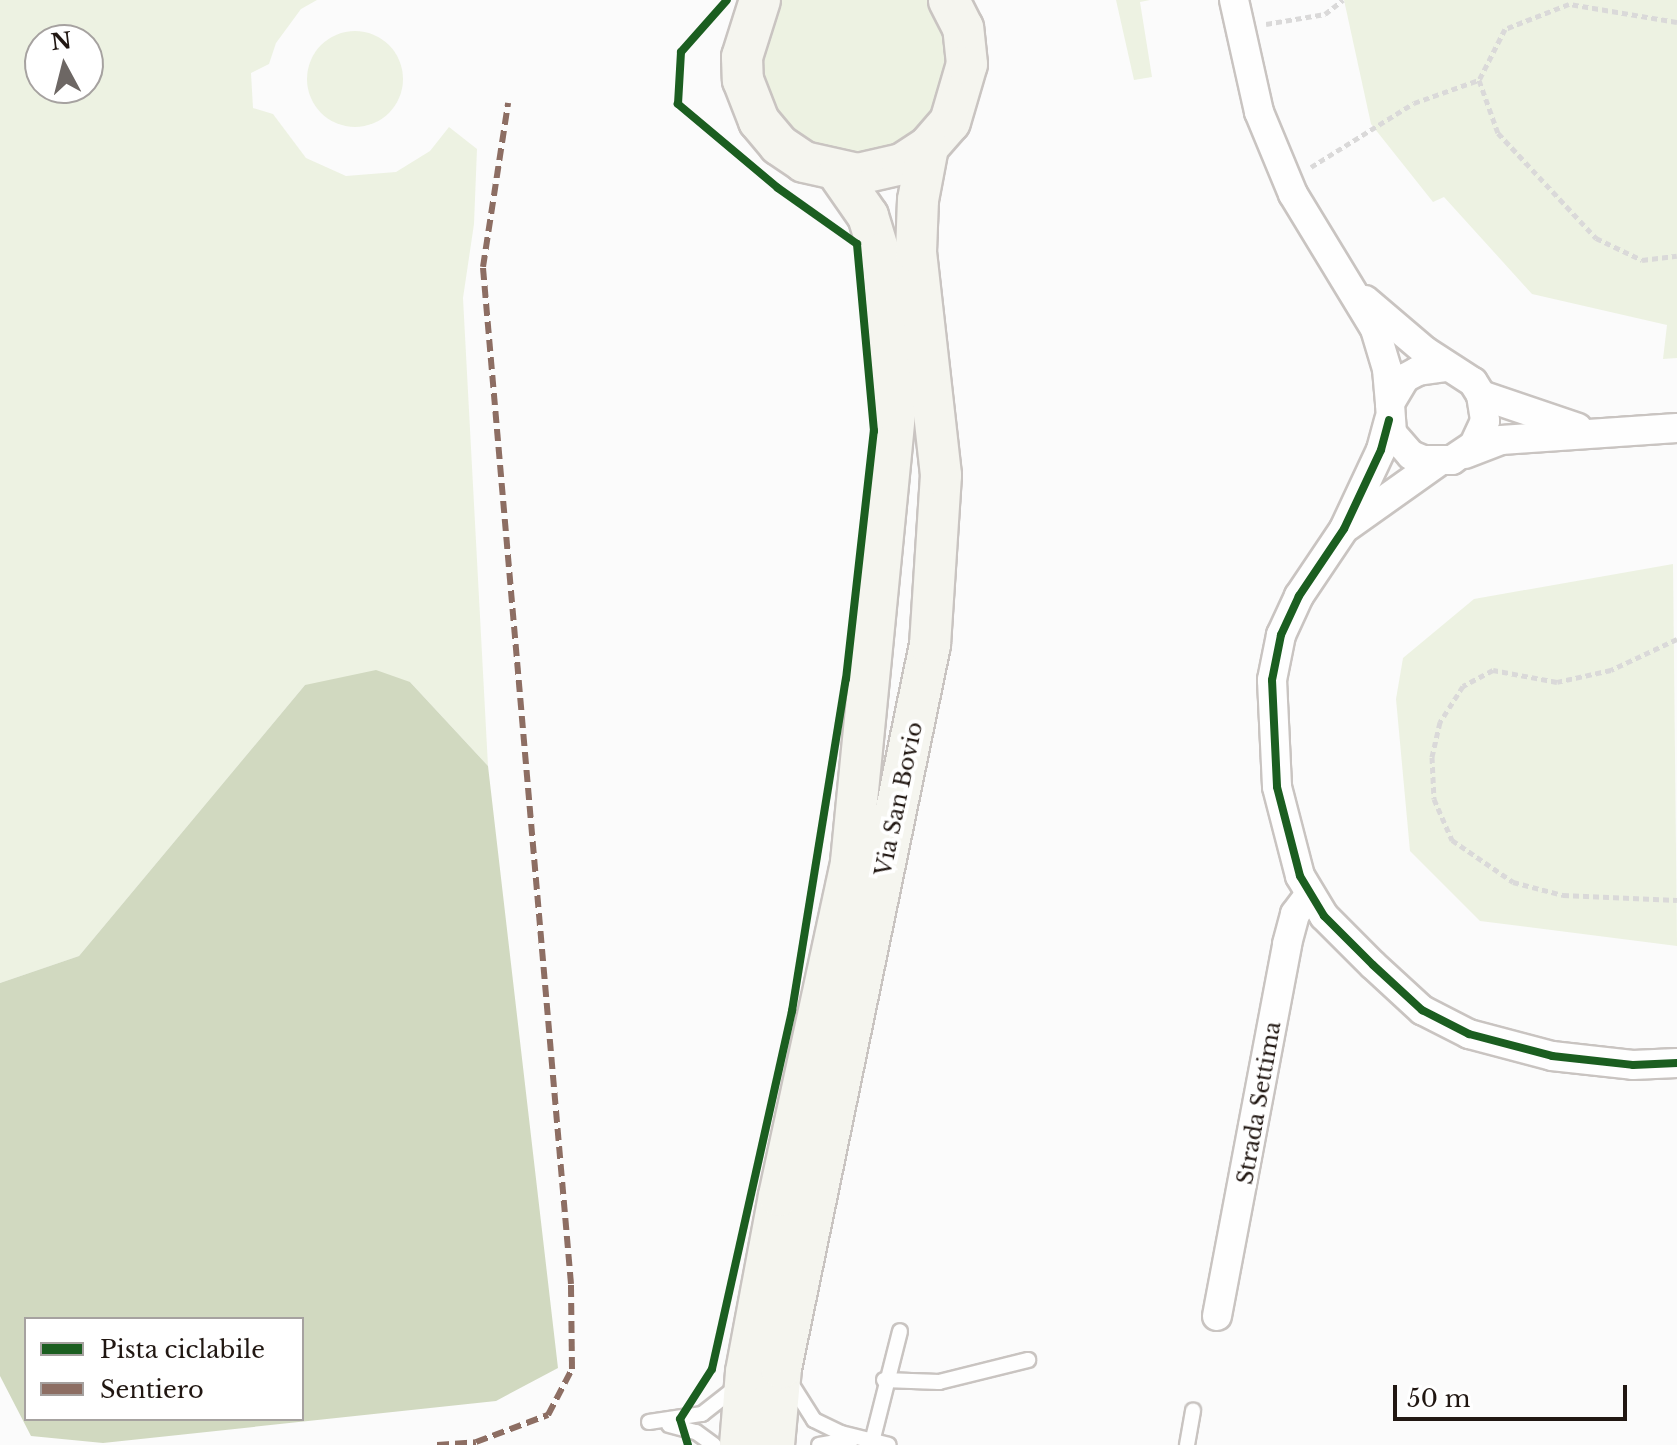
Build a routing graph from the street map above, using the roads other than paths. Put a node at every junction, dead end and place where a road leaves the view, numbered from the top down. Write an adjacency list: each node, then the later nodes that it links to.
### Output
1 (760, 0): 5 (main road, Via San Bovio)
2 (949, 0): 4 (main road, Via San Bovio)
3 (1234, 0): 6 (street)
4 (928, 147): 5 (main road, Via San Bovio); 19 (main road, Via San Bovio)
5 (838, 173): 19 (main road, Via San Bovio)
6 (1357, 294): 7 (street); 9 (street)
7 (1447, 367): 8 (street); 9 (street)
8 (1481, 395): 11 (street); 12 (street)
9 (1389, 412): 12 (street); 13 (street)
10 (1677, 428): 11 (street)
11 (1586, 430): 12 (street)
12 (1451, 458): 13 (street)
13 (1344, 529): 14 (street)
14 (1310, 894): 15 (street); 16 (street, Strada Settima)
15 (1677, 1063)
16 (1217, 1316)
17 (900, 1331): 20 (lane)
18 (1028, 1360): 20 (lane)
19 (764, 1370): 22 (lane); 23 (lane); 24 (main road, Via San Bovio); 25 (main road, Via San Bovio)
20 (884, 1380): 22 (lane)
21 (1193, 1411): 28 (lane)
22 (873, 1438): 26 (lane); 27 (lane)
23 (714, 1445)
24 (740, 1445)
25 (774, 1445)
26 (819, 1445)
27 (889, 1445)
28 (1187, 1445)

